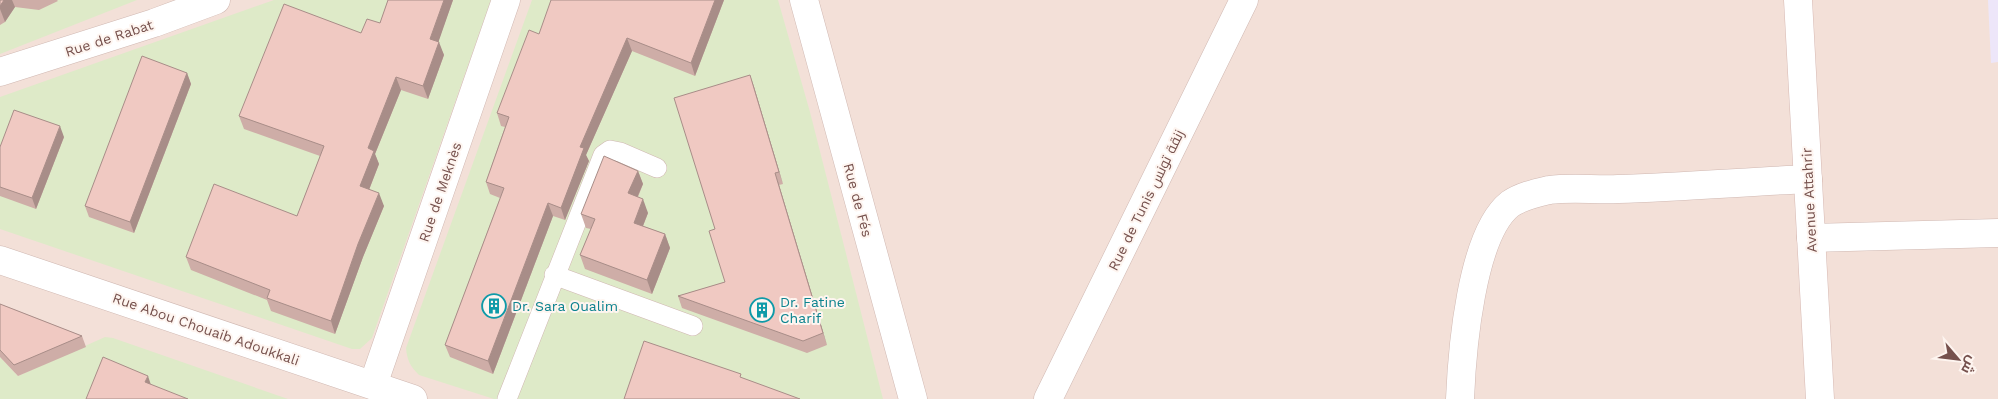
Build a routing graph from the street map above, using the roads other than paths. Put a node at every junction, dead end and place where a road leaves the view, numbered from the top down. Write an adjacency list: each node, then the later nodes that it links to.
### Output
1 (216, 0): 6 (street, Rue de Rabat)
2 (506, 0): 14 (street, Rue de Meknès)
3 (804, 0): 17 (street, Rue de Fés)
4 (1244, 0): 18 (street, Rue de Tunis زنقة تونس)
5 (1798, 0): 8 (street, Avenue Attahrir)
6 (0, 72)
7 (657, 168): 12 (lane)
8 (1808, 179): 10 (street, Avenue Attahrir); 19 (street)
9 (1998, 233): 10 (street)
10 (1811, 238): 20 (street, Avenue Attahrir)
11 (0, 260): 14 (street, Rue Abou Chouaib Adoukkali)
12 (554, 275): 13 (lane); 16 (lane)
13 (693, 326)
14 (373, 385): 15 (street, Rue Abou Chouaib Adoukkali)
15 (413, 399)
16 (507, 399)
17 (912, 399)
18 (1048, 399)
19 (1460, 399)
20 (1820, 399)

